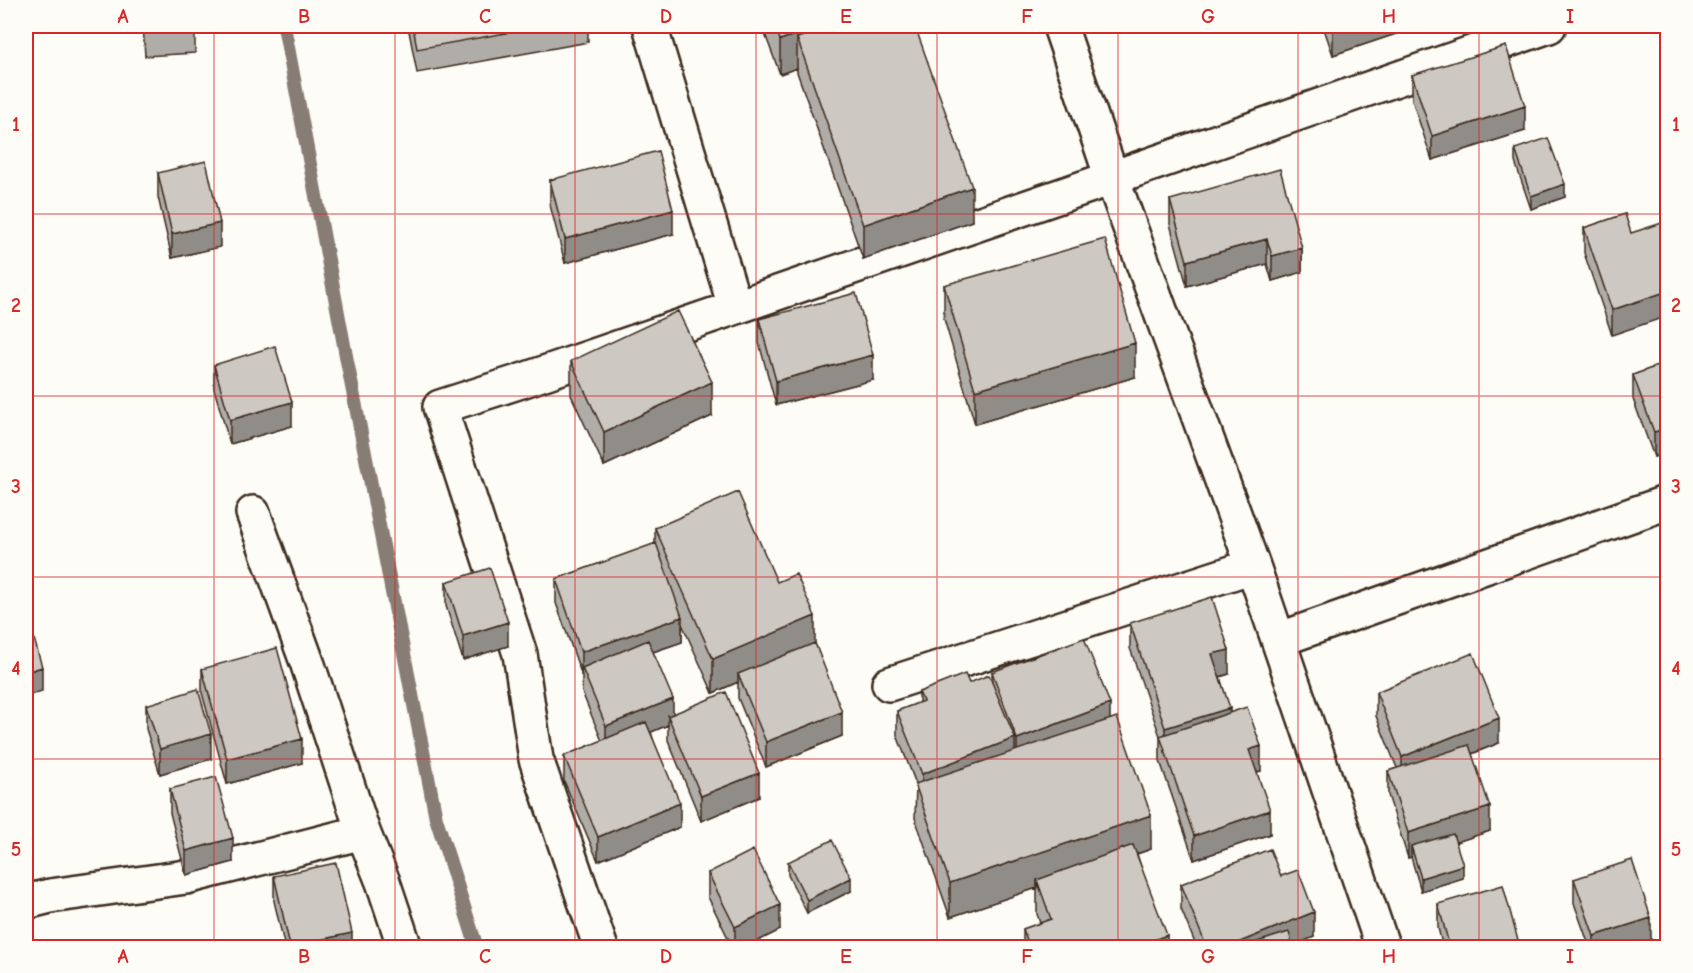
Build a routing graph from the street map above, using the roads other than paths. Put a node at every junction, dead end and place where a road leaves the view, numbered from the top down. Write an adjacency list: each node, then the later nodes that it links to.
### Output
1 (650, 26): 5 (street)
2 (1060, 26): 4 (street)
3 (1549, 26): 4 (street)
4 (1112, 178): 5 (street); 8 (street)
5 (735, 307): 14 (street)
6 (1668, 502): 9 (street)
7 (253, 513): 11 (street)
8 (1252, 566): 9 (street); 10 (street)
9 (1278, 640): 15 (street)
10 (889, 684)
11 (363, 832): 12 (street); 13 (street)
12 (26, 902)
13 (405, 948)
14 (601, 948)
15 (1383, 948)

